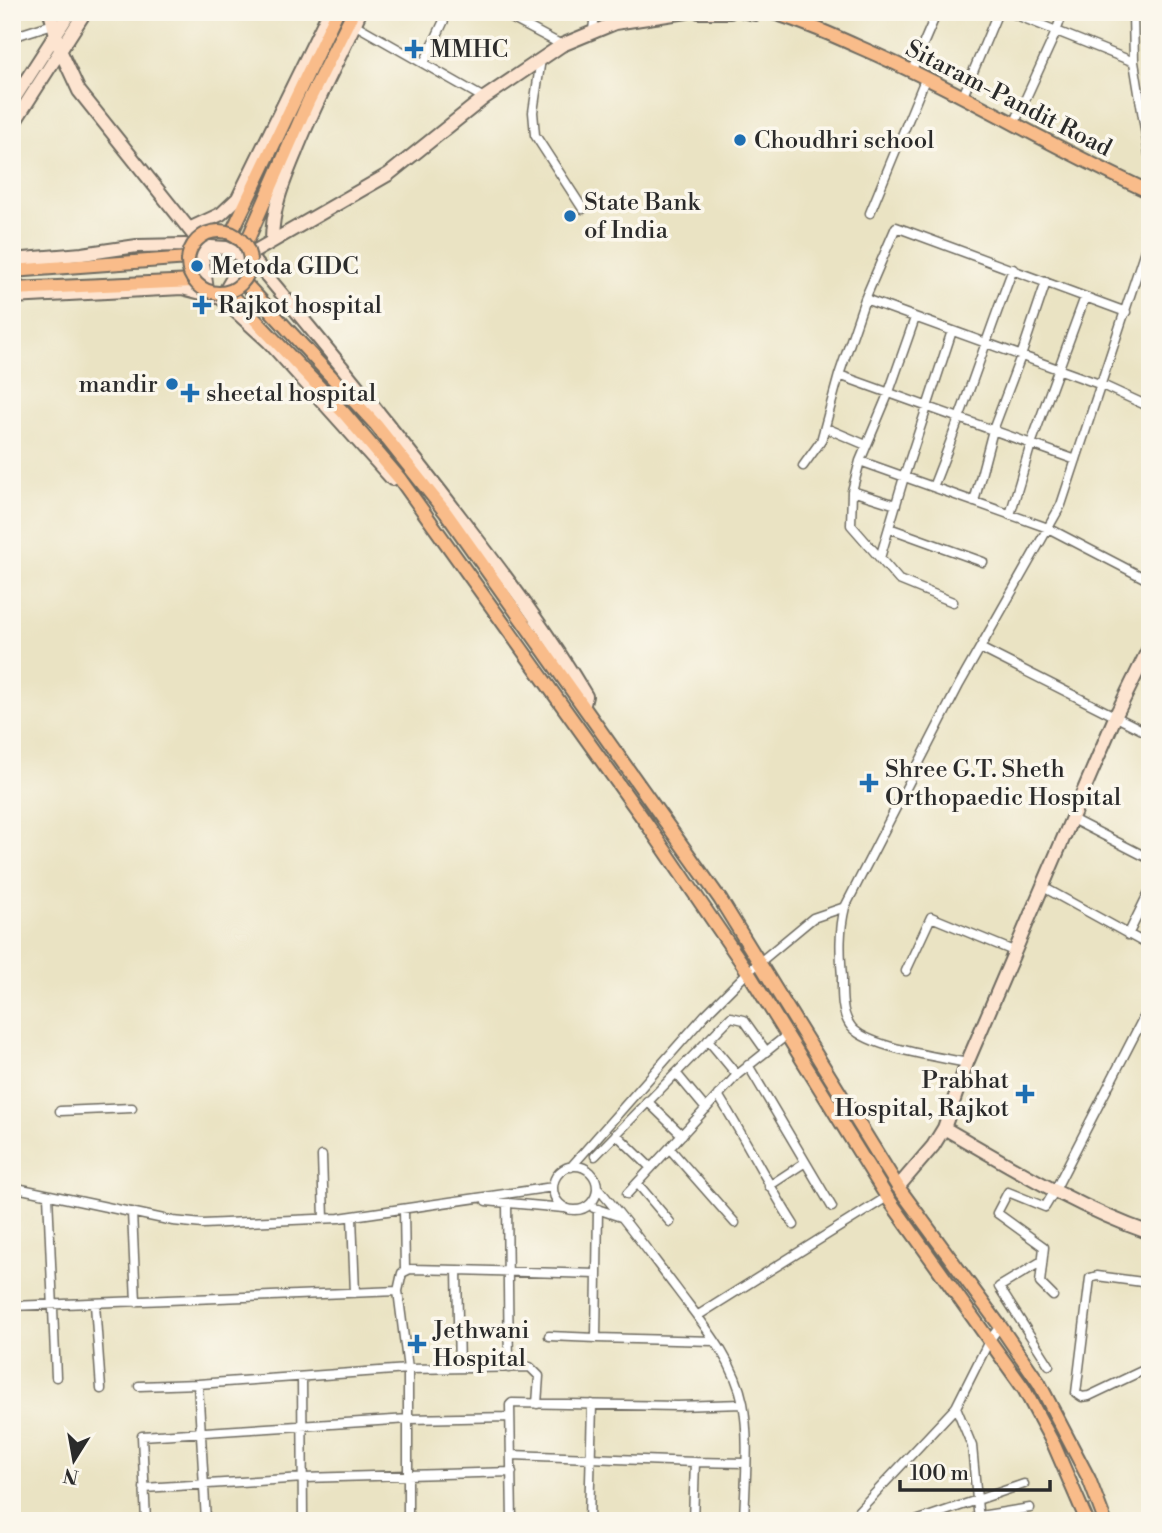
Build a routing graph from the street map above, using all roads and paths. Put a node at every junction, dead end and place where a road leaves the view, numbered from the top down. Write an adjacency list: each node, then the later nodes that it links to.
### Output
1 (70, 12): 22 (street)
2 (85, 12): 27 (street)
3 (329, 12): 42 (street)
4 (337, 12): 43 (main road)
5 (448, 12): 30 (street)
6 (500, 12): 19 (street)
7 (596, 12): 23 (street)
8 (687, 12): 23 (street)
9 (699, 12): 10 (street)
10 (730, 12)
11 (745, 12): 12 (main road)
12 (760, 12)
13 (770, 12): 21 (main road, Sitaram-Pandit Road)
14 (937, 12): 31 (street)
15 (998, 12): 33 (street)
16 (1009, 12): 24 (street)
17 (1063, 12): 24 (street)
18 (1133, 12): 29 (street)
19 (514, 15): 26 (street)
20 (356, 16): 30 (street); 45 (street); 47 (main road)
21 (791, 16): 31 (main road, Sitaram-Pandit Road)
22 (53, 23): 25 (street); 27 (street); 35 (street)
23 (593, 31): 26 (street)
24 (1056, 32): 29 (street); 36 (street)
25 (12, 37)
26 (562, 45): 28 (street)
27 (60, 50): 37 (street); 42 (street)
28 (541, 59): 34 (street); 40 (street)
29 (1134, 62): 38 (street)
30 (424, 63): 34 (street)
31 (912, 70): 32 (main road, Sitaram-Pandit Road)
32 (926, 77): 33 (main road, Sitaram-Pandit Road); 41 (street)
33 (963, 96): 36 (main road, Sitaram-Pandit Road)
34 (484, 98): 45 (street)
35 (12, 102)
36 (1015, 122): 39 (main road, Sitaram-Pandit Road)
37 (12, 126)
38 (1150, 160)
39 (1150, 192)
40 (583, 209)
41 (870, 213)
42 (189, 229): 46 (street)
43 (231, 234): 47 (main road, bridge); 48 (main road, bridge)
44 (1150, 235): 60 (street)
45 (272, 241): 47 (street)
46 (201, 249): 47 (street); 49 (street); 56 (street)
47 (245, 252): 53 (main road, bridge); 56 (street); 93 (street)
48 (188, 258): 51 (main road); 52 (main road, bridge)
49 (12, 260)
50 (1013, 269): 54 (street); 59 (street); 63 (street)
51 (12, 271)
52 (194, 281): 55 (main road); 56 (main road, bridge)
53 (243, 281): 56 (main road, bridge); 93 (main road)
54 (1046, 282): 58 (street); 64 (street)
55 (12, 289)
56 (219, 295): 57 (street); 106 (main road)
57 (12, 296)
58 (1085, 297): 60 (street); 65 (street)
59 (866, 299): 61 (street); 66 (street)
60 (1126, 312): 67 (street)
61 (915, 318): 62 (street); 68 (street)
62 (952, 331): 63 (street); 69 (street)
63 (985, 343): 64 (street); 71 (street)
64 (1021, 356): 65 (street); 73 (street)
65 (1057, 369): 67 (street); 74 (street)
66 (839, 374): 68 (street); 72 (street)
67 (1102, 385): 70 (street); 76 (street)
68 (889, 392): 69 (street); 75 (street)
69 (926, 406): 71 (street); 79 (street)
70 (1150, 407)
71 (961, 418): 73 (street); 80 (street)
72 (826, 428): 75 (street); 78 (street)
73 (993, 430): 74 (street); 82 (street)
74 (1031, 444): 76 (street); 84 (street)
75 (866, 445): 77 (street)
76 (1076, 460): 86 (street)
77 (860, 461): 79 (street); 81 (street)
78 (803, 466)
79 (904, 477): 80 (street); 83 (street)
80 (933, 487): 82 (street)
81 (852, 491): 83 (street); 87 (street)
82 (974, 502): 84 (street)
83 (896, 505): 85 (street)
84 (1010, 515): 86 (street)
85 (889, 528): 87 (street); 88 (street)
86 (1048, 528): 89 (street); 92 (street)
87 (880, 558): 90 (street)
88 (983, 562)
89 (1150, 581)
90 (953, 602)
91 (1150, 646): 94 (street)
92 (980, 648): 94 (street); 100 (street)
93 (583, 703): 104 (main road)
94 (1116, 715): 95 (street); 96 (street)
95 (1150, 734)
96 (1072, 820): 97 (street); 98 (street)
97 (1150, 859)
98 (1043, 887): 101 (street); 103 (street)
99 (1150, 890): 101 (street)
100 (845, 907): 104 (street); 111 (street)
101 (1128, 934): 102 (street)
102 (1150, 946)
103 (1016, 952): 105 (street); 111 (street)
104 (759, 962): 106 (street); 134 (main road)
105 (906, 971)
106 (748, 972): 108 (main road); 127 (street)
107 (1150, 1005): 135 (street)
108 (787, 1035): 110 (street); 138 (main road)
109 (708, 1040): 110 (street); 113 (street); 114 (street)
110 (766, 1051): 112 (street)
111 (967, 1063): 120 (street)
112 (748, 1065): 114 (street); 126 (street)
113 (676, 1073): 116 (street); 118 (street)
114 (737, 1075): 115 (street)
115 (719, 1095): 118 (street); 131 (street)
116 (647, 1101): 121 (street); 122 (street)
117 (132, 1108): 119 (street)
118 (706, 1109): 122 (street)
119 (60, 1111)
120 (944, 1128): 134 (street); 135 (street)
121 (616, 1134): 125 (street); 128 (street)
122 (682, 1135): 123 (street)
123 (670, 1149): 128 (street); 150 (street)
124 (322, 1156): 148 (street)
125 (595, 1156)
126 (804, 1163): 131 (street); 142 (street)
127 (571, 1167): 130 (street); 133 (street)
128 (651, 1168): 129 (street)
129 (637, 1183): 136 (street); 149 (street)
130 (553, 1186): 139 (street); 144 (street)
131 (769, 1186): 151 (street)
132 (12, 1187): 137 (street)
133 (597, 1187): 141 (street); 147 (street)
134 (898, 1187): 168 (main road)
135 (1055, 1192): 152 (street); 153 (street)
136 (627, 1194)
137 (48, 1195): 145 (street); 164 (street)
138 (887, 1197): 166 (street); 172 (main road)
139 (473, 1199): 140 (street); 143 (street)
140 (507, 1203): 144 (street); 156 (street)
141 (594, 1207): 144 (street); 147 (street); 157 (street)
142 (832, 1207)
143 (404, 1209): 146 (street); 154 (street)
144 (568, 1209)
145 (132, 1212): 148 (street); 162 (street)
146 (352, 1217): 148 (street); 160 (street)
147 (624, 1218): 166 (street)
148 (324, 1219)
149 (670, 1222)
150 (735, 1223)
151 (794, 1225)
152 (1150, 1233)
153 (1042, 1261): 161 (street); 173 (street)
154 (405, 1270): 155 (street); 159 (street)
155 (457, 1270): 156 (street); 174 (street)
156 (507, 1272): 157 (street); 175 (street)
157 (597, 1274): 170 (street)
158 (1150, 1283): 176 (street)
159 (398, 1291): 160 (street); 177 (street)
160 (355, 1293): 162 (street)
161 (1053, 1296)
162 (135, 1302): 163 (street)
163 (94, 1304): 164 (street); 182 (street)
164 (54, 1305): 165 (street); 178 (street)
165 (12, 1306)
166 (697, 1317): 171 (street)
167 (1150, 1321): 176 (street)
168 (1000, 1326): 172 (street); 217 (main road)
169 (549, 1336): 170 (street)
170 (596, 1338): 171 (street)
171 (714, 1341): 185 (street)
172 (989, 1341): 186 (street); 216 (main road)
173 (1049, 1365)
174 (459, 1368): 175 (street); 177 (street)
175 (509, 1368): 183 (street)
176 (1147, 1368)
177 (408, 1369): 179 (street); 188 (street)
178 (56, 1377)
179 (302, 1377): 180 (street); 189 (street)
180 (198, 1384): 181 (street); 190 (street)
181 (139, 1386)
182 (100, 1389)
183 (537, 1404): 184 (street); 187 (street)
184 (592, 1404): 185 (street); 192 (street)
185 (743, 1404): 194 (street)
186 (956, 1407): 201 (street); 203 (street)
187 (510, 1417): 188 (street); 191 (street)
188 (409, 1419): 189 (street); 196 (street)
189 (303, 1426): 190 (street); 197 (street)
190 (201, 1433): 198 (street); 200 (street)
191 (512, 1455): 192 (street); 195 (street)
192 (590, 1459): 193 (street); 210 (street)
193 (695, 1462): 194 (street); 211 (street)
194 (745, 1463): 212 (street)
195 (512, 1472): 196 (street); 209 (street)
196 (408, 1475): 197 (street); 208 (street)
197 (304, 1478): 198 (street); 207 (street)
198 (202, 1484): 200 (street); 206 (street)
199 (1024, 1484): 201 (street)
200 (144, 1488): 205 (street)
201 (977, 1499): 204 (street); 215 (street)
202 (1030, 1508): 204 (street)
203 (858, 1511): 213 (street); 214 (street)
204 (979, 1519)
205 (146, 1521)
206 (206, 1521)
207 (303, 1521)
208 (408, 1521)
209 (512, 1521)
210 (589, 1521)
211 (693, 1521)
212 (744, 1521)
213 (849, 1521)
214 (861, 1521)
215 (916, 1521)
216 (1087, 1521)
217 (1105, 1521)

